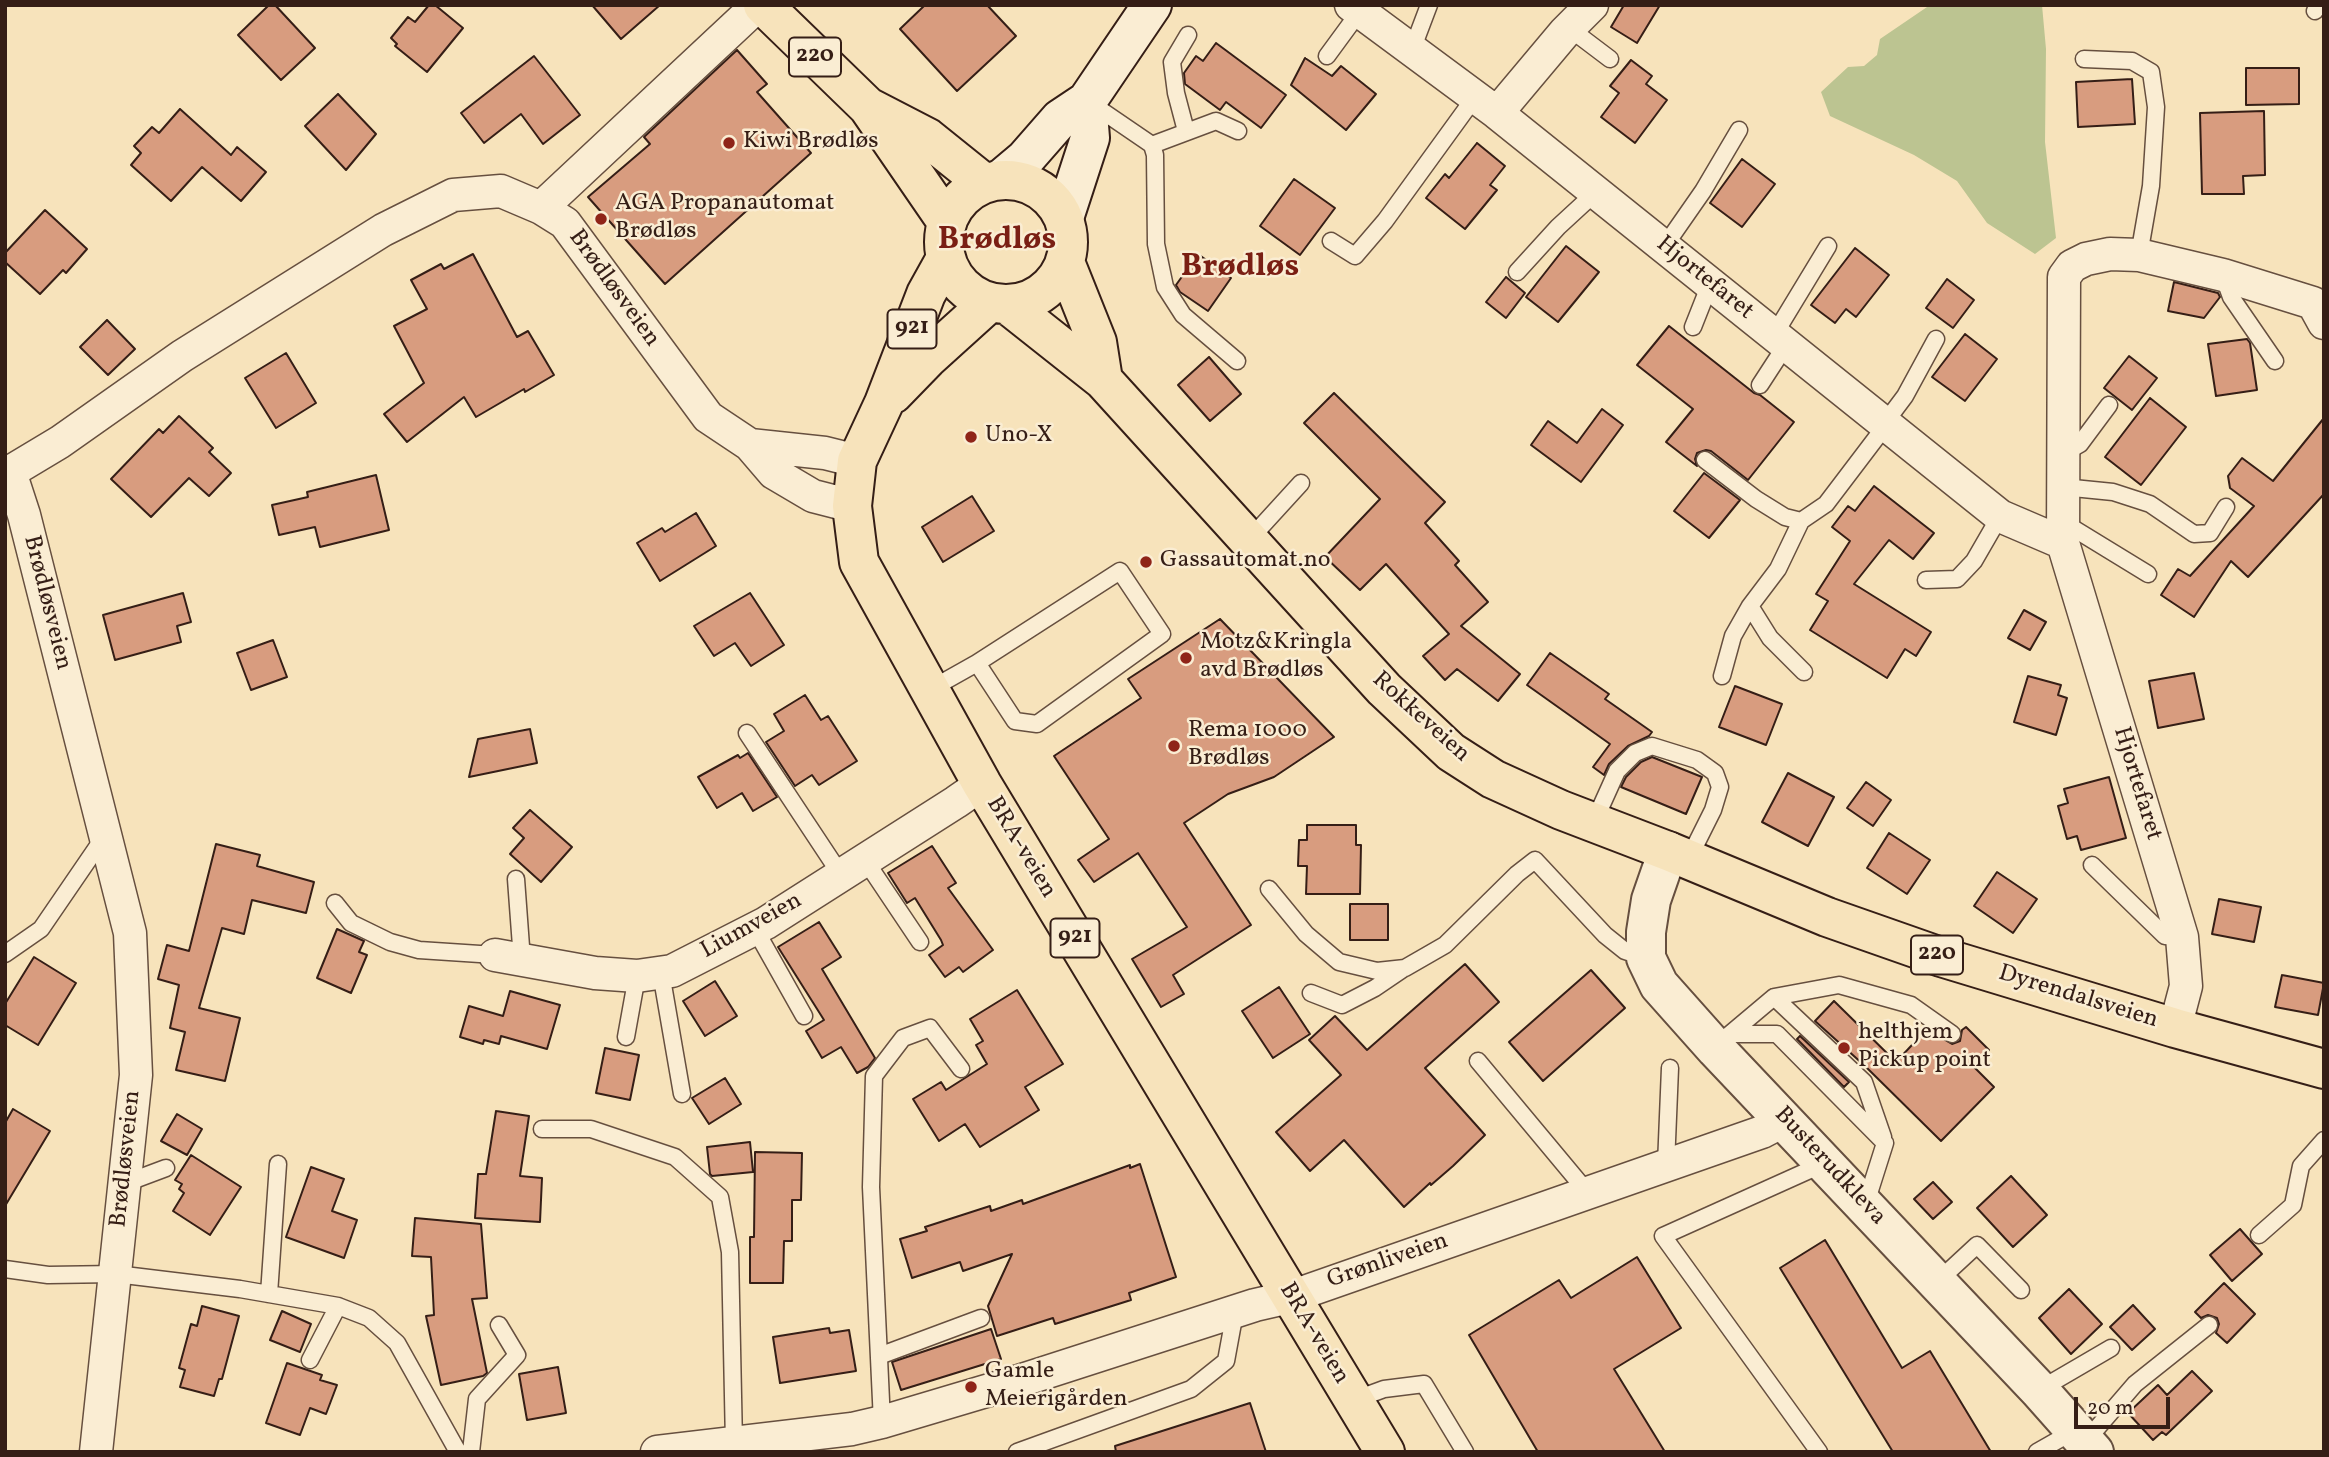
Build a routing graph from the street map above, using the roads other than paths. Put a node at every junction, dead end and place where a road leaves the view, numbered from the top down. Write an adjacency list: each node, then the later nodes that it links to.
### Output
1 (760, 5): 14 (main road, 220); 21 (street)
2 (1152, 5): 12 (street)
3 (1429, 5): 8 (lane)
4 (1592, 5): 6 (street)
5 (1356, 8): 8 (street, Hjortefaret); 9 (lane)
6 (1569, 28): 10 (lane); 13 (street)
7 (1188, 35): 15 (lane)
8 (1412, 50): 13 (street, Hjortefaret)
9 (1327, 57)
10 (1610, 59)
11 (2084, 59): 27 (lane)
12 (1087, 101): 18 (lane); 19 (street); 22 (street)
13 (1486, 105): 20 (street, Hjortefaret); 24 (lane)
14 (868, 107): 19 (main road, 220); 23 (main road, 220)
15 (1186, 131): 16 (lane); 18 (lane)
16 (1238, 131)
17 (1739, 131): 26 (lane)
18 (1152, 145): 37 (lane)
19 (992, 182): 22 (main road, 220); 23 (main road)
20 (1596, 192): 26 (street, Hjortefaret); 29 (lane)
21 (541, 208): 44 (street, Brødløsveien); 48 (street, Brødløsveien)
22 (1064, 218): 28 (main road)
23 (946, 240): 32 (main road, 220); 41 (main road, BRA-veien / 921)
24 (1331, 241)
25 (1828, 246): 36 (lane)
26 (1664, 247): 31 (street, Hjortefaret)
27 (2139, 255): 30 (street, Hjortefaret); 45 (street, Hjortefaret)
28 (1065, 262): 32 (main road); 39 (main road)
29 (1517, 272)
30 (2223, 275): 33 (street, Hjortefaret); 38 (lane)
31 (1710, 284): 34 (lane); 36 (street, Hjortefaret)
32 (999, 303): 39 (main road, Rokkeveien / 220); 41 (main road, BRA-veien / 921)
33 (2321, 306)
34 (1693, 327)
35 (1936, 339): 43 (lane)
36 (1780, 340): 40 (lane); 43 (street, Hjortefaret)
37 (1237, 360)
38 (2275, 360)
39 (1103, 380): 56 (main road, Rokkeveien / 220)
40 (1760, 385)
41 (884, 403): 47 (main road, BRA-veien / 921)
42 (2109, 405): 45 (lane)
43 (1885, 425): 53 (street, Hjortefaret); 54 (lane)
44 (750, 445): 47 (street, Brødløsveien); 51 (street, Brødløsveien)
45 (2064, 453): 50 (street, Hjortefaret)
46 (1705, 460): 54 (lane)
47 (857, 461): 51 (main road, BRA-veien / 921)
48 (8, 473): 67 (street, Brødløsveien)
49 (1301, 483): 56 (lane)
50 (2063, 487): 52 (lane); 55 (street, Hjortefaret)
51 (852, 506): 63 (main road, BRA-veien / 921)
52 (2226, 508)
53 (2000, 516): 55 (street, Hjortefaret); 58 (lane)
54 (1801, 521): 59 (lane)
55 (2063, 532): 57 (lane); 75 (street, Hjortefaret)
56 (1248, 541): 66 (main road, Rokkeveien / 220)
57 (2148, 573)
58 (1926, 580)
59 (1750, 606): 61 (lane); 62 (lane)
60 (977, 663): 60 (lane); 63 (lane)
61 (1804, 672)
62 (1722, 676)
63 (929, 690): 65 (main road, BRA-veien / 921)
64 (747, 733): 70 (lane)
65 (982, 784): 70 (street, Liumveien); 111 (main road, BRA-veien / 921)
66 (1577, 816): 68 (main road, Dyrendalsveien / 220); 68 (lane)
67 (105, 835): 77 (lane); 102 (street, Brødløsveien)
68 (1678, 856): 79 (street); 85 (main road, Dyrendalsveien / 220)
69 (2092, 866): 75 (lane)
70 (853, 867): 74 (street, Liumveien); 76 (lane)
71 (516, 879): 78 (lane)
72 (1269, 889): 80 (lane)
73 (335, 903): 78 (lane)
74 (755, 929): 81 (street, Liumveien); 84 (lane)
75 (2182, 937): 85 (street, Hjortefaret)
76 (920, 942)
77 (5, 954)
78 (508, 957): 81 (street, Liumveien)
79 (1646, 958): 80 (lane); 88 (street, Busterudkleva)
80 (1405, 968): 82 (lane)
81 (649, 974): 87 (lane); 93 (lane)
82 (1311, 993)
83 (1774, 997): 86 (lane); 88 (lane); 97 (lane)
84 (804, 1016)
85 (2175, 1028): 92 (main road, Dyrendalsveien / 220)
86 (1952, 1034)
87 (626, 1037)
88 (1723, 1041): 94 (street, Busterudkleva); 97 (lane)
89 (1478, 1061): 103 (lane)
90 (1670, 1068): 100 (lane)
91 (961, 1069): 118 (lane)
92 (2324, 1069)
93 (682, 1094)
94 (1786, 1120): 98 (street, Busterudkleva); 100 (street, Grønliveien)
95 (542, 1129): 124 (lane)
96 (2324, 1140): 105 (lane)
97 (1885, 1143): 104 (lane)
98 (1826, 1163): 104 (street, Busterudkleva); 132 (lane)
99 (278, 1164): 110 (lane)
100 (1667, 1165): 103 (street, Grønliveien)
101 (166, 1168): 102 (lane)
102 (126, 1183): 107 (street, Brødløsveien)
103 (1587, 1193): 111 (street, Grønliveien)
104 (1866, 1206): 108 (street, Busterudkleva)
105 (2259, 1235)
106 (5, 1269): 107 (lane)
107 (116, 1274): 110 (lane); 125 (street, Brødløsveien)
108 (1937, 1282): 109 (lane); 120 (street, Busterudkleva)
109 (2021, 1290)
110 (269, 1294): 112 (lane)
111 (1290, 1297): 113 (street, Grønliveien); 121 (main road, BRA-veien / 921)
112 (338, 1306): 119 (lane); 126 (lane)
113 (1235, 1312): 122 (street, Grønliveien); 129 (lane)
114 (981, 1318): 118 (lane)
115 (499, 1325): 127 (lane)
116 (2209, 1325): 123 (lane)
117 (2110, 1348): 120 (lane)
118 (879, 1356): 122 (lane)
119 (310, 1360)
120 (2039, 1390): 123 (street, Busterudkleva)
121 (1353, 1401): 130 (main road, BRA-veien / 921); 131 (lane)
122 (882, 1422): 124 (street, Grønliveien)
123 (2085, 1441): 133 (lane)
124 (739, 1448): 128 (street, Grønliveien)
125 (96, 1452)
126 (458, 1452)
127 (471, 1452)
128 (657, 1452)
129 (1017, 1452)
130 (1385, 1452)
131 (1465, 1452)
132 (1819, 1452)
133 (2037, 1452)

